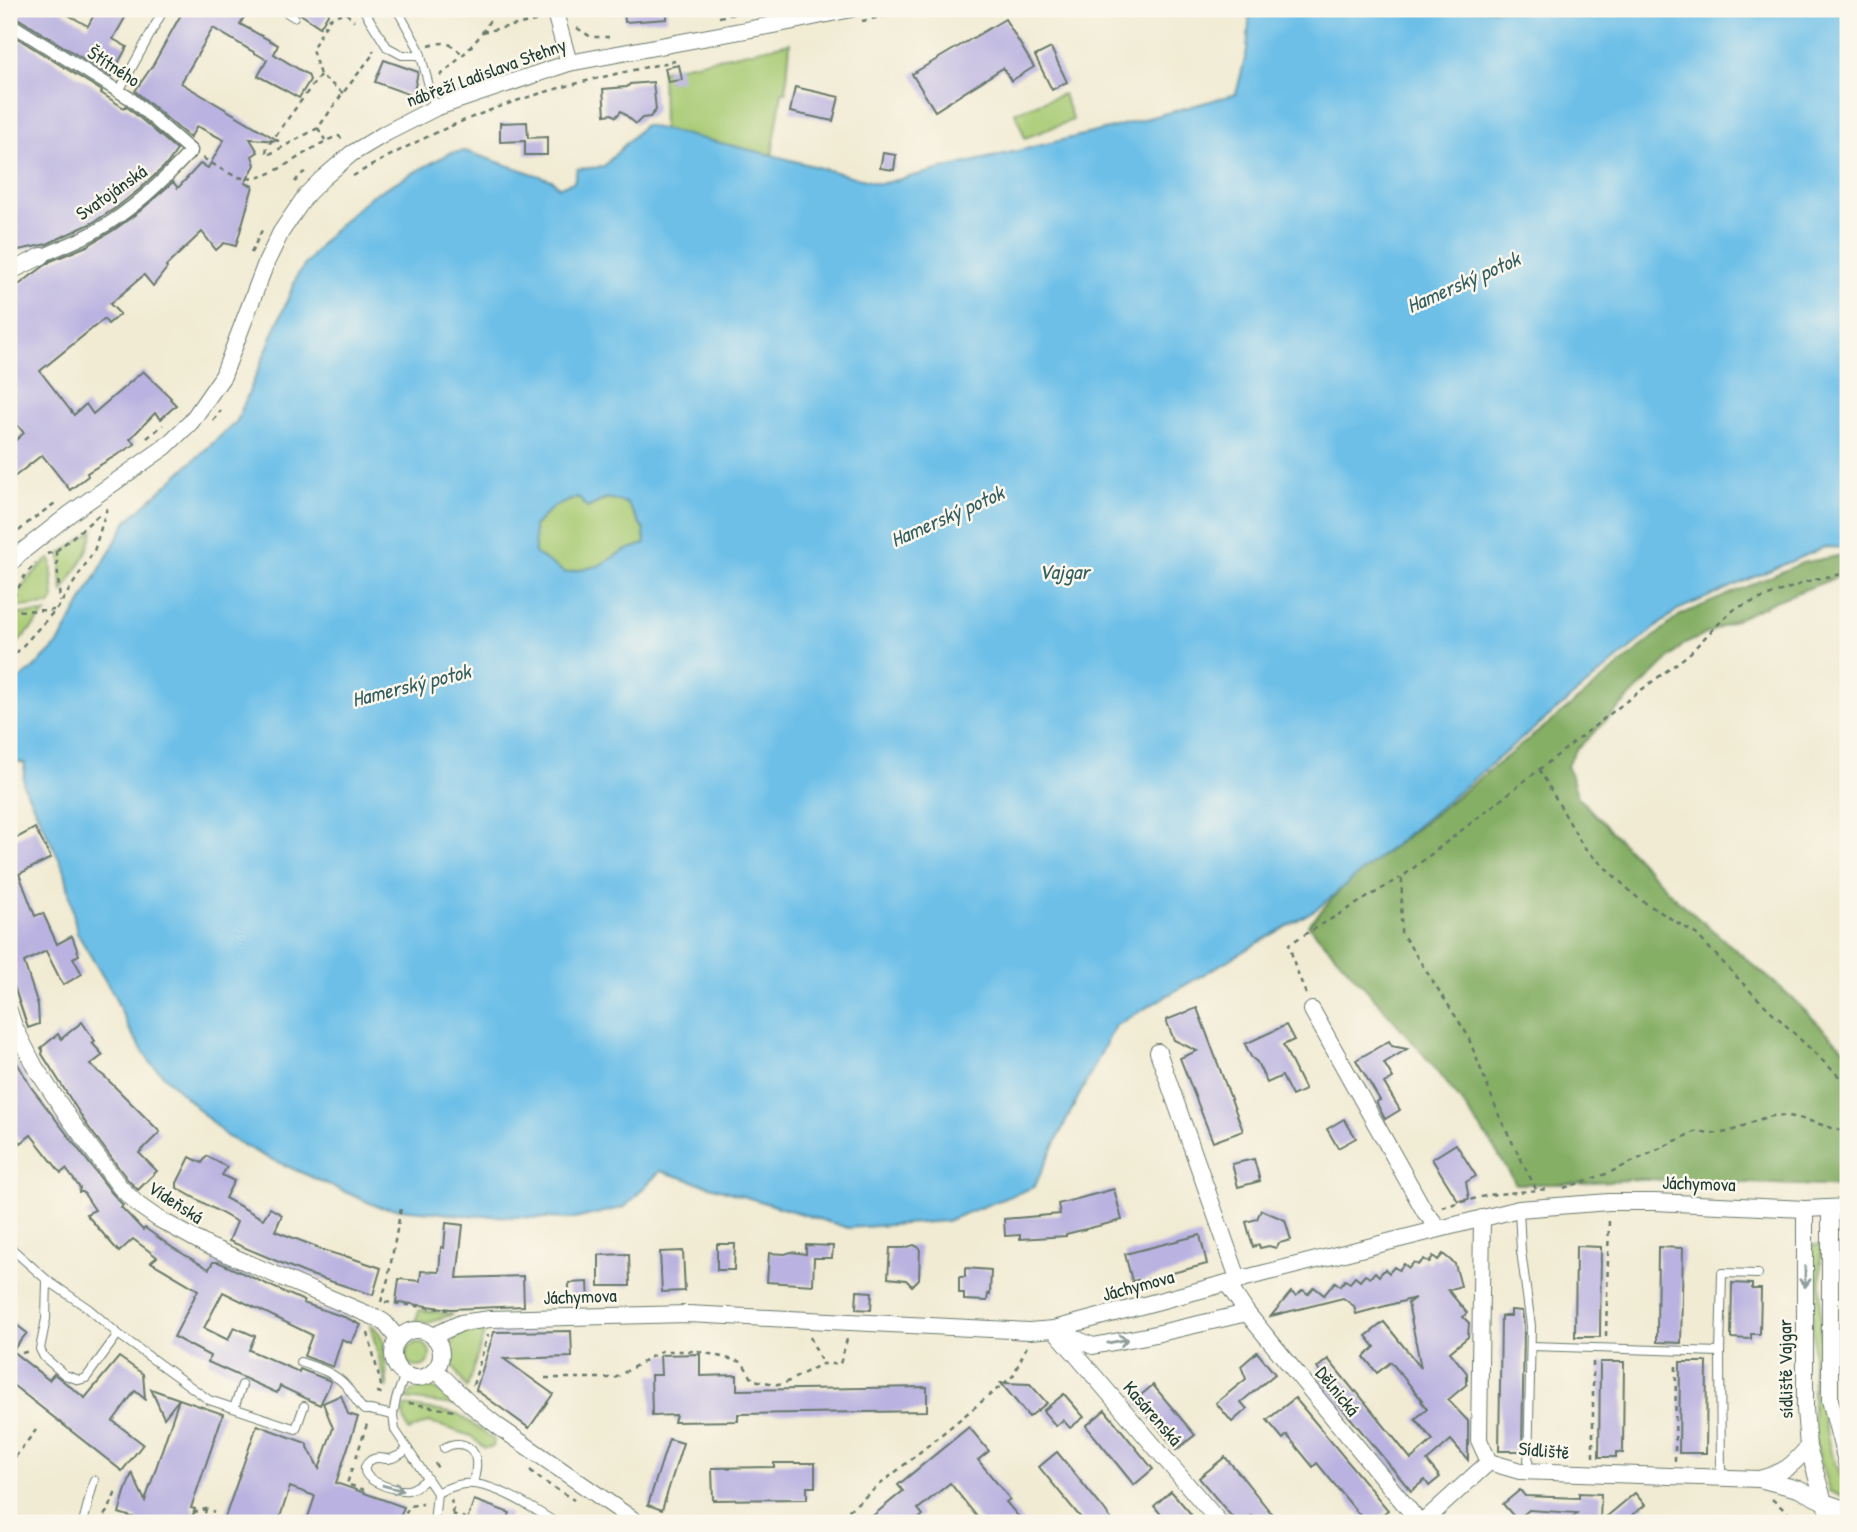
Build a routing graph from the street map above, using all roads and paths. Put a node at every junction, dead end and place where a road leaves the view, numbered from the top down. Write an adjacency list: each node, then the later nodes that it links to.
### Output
1 (164, 9): 21 (lane)
2 (281, 9): 9 (lane)
3 (363, 9): 15 (lane)
4 (397, 9): 15 (lane)
5 (494, 9): 12 (path)
6 (599, 9): 13 (path)
7 (851, 9): 17 (street, nábřeží Ladislava Stehny)
8 (556, 13): 12 (path); 17 (street)
9 (294, 17)
10 (354, 20): 19 (path)
11 (9, 23): 21 (street, Štítného)
12 (482, 32): 16 (path)
13 (615, 36)
14 (368, 41): 22 (path)
15 (420, 52): 16 (path); 20 (lane)
16 (463, 55): 20 (path)
17 (569, 63): 23 (street, nábřeží Ladislava Stehny)
18 (634, 70): 29 (path)
19 (320, 75): 22 (path); 24 (path)
20 (429, 86): 23 (lane)
21 (119, 91): 27 (street, Štítného)
22 (343, 93): 24 (path)
23 (435, 108): 42 (street, nábřeží Ladislava Stehny)
24 (318, 128): 25 (path)
25 (325, 140): 26 (path); 27 (path)
26 (336, 145)
27 (191, 151): 32 (street, Svatojánská)
28 (310, 170): 30 (path)
29 (362, 170)
30 (292, 185)
31 (265, 224): 33 (path)
32 (41, 256): 34 (street, Svatojánská)
33 (250, 257)
34 (9, 272)
35 (164, 423): 36 (path)
36 (146, 439)
37 (63, 497): 38 (path)
38 (18, 533)
39 (56, 551): 40 (path); 44 (path); 44 (path)
40 (47, 554)
41 (38, 561): 45 (path)
42 (9, 565)
43 (1848, 573): 49 (path)
44 (60, 602): 46 (path)
45 (9, 606)
46 (55, 610): 47 (path); 48 (path)
47 (9, 611)
48 (9, 661)
49 (1539, 769): 50 (path); 55 (path)
50 (1402, 877): 53 (path); 63 (path)
51 (9, 982): 52 (path)
52 (11, 1003): 81 (street, Vídeňská)
53 (1312, 1010): 63 (street)
54 (1158, 1052): 71 (street, Dělnická)
55 (1848, 1085)
56 (1848, 1132): 57 (path)
57 (1559, 1189)
58 (1848, 1207): 60 (street, Jáchymova)
59 (401, 1208): 72 (path)
60 (1830, 1208): 62 (street, Jáchymova); 105 (street)
61 (1519, 1209): 62 (street, Jáchymova); 65 (street, Jáchymova); 83 (lane)
62 (1805, 1209): 98 (street, sídliště Vajgar, one-way to 98)
63 (1425, 1212): 66 (street)
64 (1609, 1214): 80 (path)
65 (1482, 1218): 66 (street, Jáchymova); 101 (street, Sídliště)
66 (1439, 1228): 71 (street, Jáchymova)
67 (10, 1245): 68 (lane); 70 (lane)
68 (9, 1259)
69 (1758, 1274): 86 (lane)
70 (47, 1280): 78 (lane); 78 (lane)
71 (1233, 1282): 73 (street, Dělnická); 75 (street, Jáchymova)
72 (455, 1310)
73 (1247, 1313): 75 (street, one-way to 73); 130 (street, Dělnická)
74 (490, 1329): 93 (path)
75 (1054, 1329): 79 (street, Jáchymova); 129 (street, Kasárenská)
76 (807, 1331): 88 (path)
77 (849, 1333): 88 (path)
78 (118, 1334): 95 (lane)
79 (433, 1336): 81 (street); 89 (street)
80 (1606, 1338)
81 (398, 1339): 90 (street)
82 (1027, 1346): 128 (path)
83 (1531, 1346): 84 (lane); 106 (lane)
84 (1593, 1349): 85 (lane); 102 (path)
85 (1676, 1351): 86 (lane); 104 (path)
86 (1720, 1352): 107 (lane)
87 (300, 1363): 96 (lane)
88 (822, 1364): 91 (path)
89 (435, 1369): 90 (street); 127 (street)
90 (405, 1374): 96 (lane)
91 (545, 1378)
92 (242, 1385): 95 (lane)
93 (472, 1390)
94 (304, 1406): 95 (lane)
95 (234, 1408)
96 (393, 1415): 100 (lane)
97 (36, 1430): 103 (path)
98 (1808, 1447): 110 (street); 114 (street, sídliště Vajgar)
99 (444, 1448): 111 (lane)
100 (408, 1449): 109 (lane); 109 (lane, one-way to 109)
101 (1489, 1462): 106 (street, Sídliště); 130 (street, Dělnická)
102 (1593, 1464)
103 (9, 1465)
104 (1675, 1468)
105 (1848, 1469)
106 (1528, 1472): 107 (street, Sídliště)
107 (1721, 1478): 110 (street, Sídliště)
108 (94, 1479): 121 (lane)
109 (427, 1479): 113 (lane)
110 (1759, 1479): 114 (street)
111 (473, 1483): 113 (lane); 120 (lane)
112 (117, 1489): 122 (path)
113 (437, 1498): 124 (path); 125 (lane)
114 (1824, 1502): 116 (street); 131 (street, sídliště Vajgar)
115 (206, 1509): 117 (path); 118 (path); 123 (path)
116 (1848, 1510)
117 (214, 1512)
118 (194, 1513)
119 (465, 1518): 126 (path)
120 (552, 1522)
121 (83, 1523)
122 (98, 1523)
123 (202, 1523)
124 (402, 1523)
125 (434, 1523)
126 (449, 1523)
127 (638, 1523)
128 (833, 1523)
129 (1220, 1523)
130 (1421, 1523)
131 (1836, 1523)

